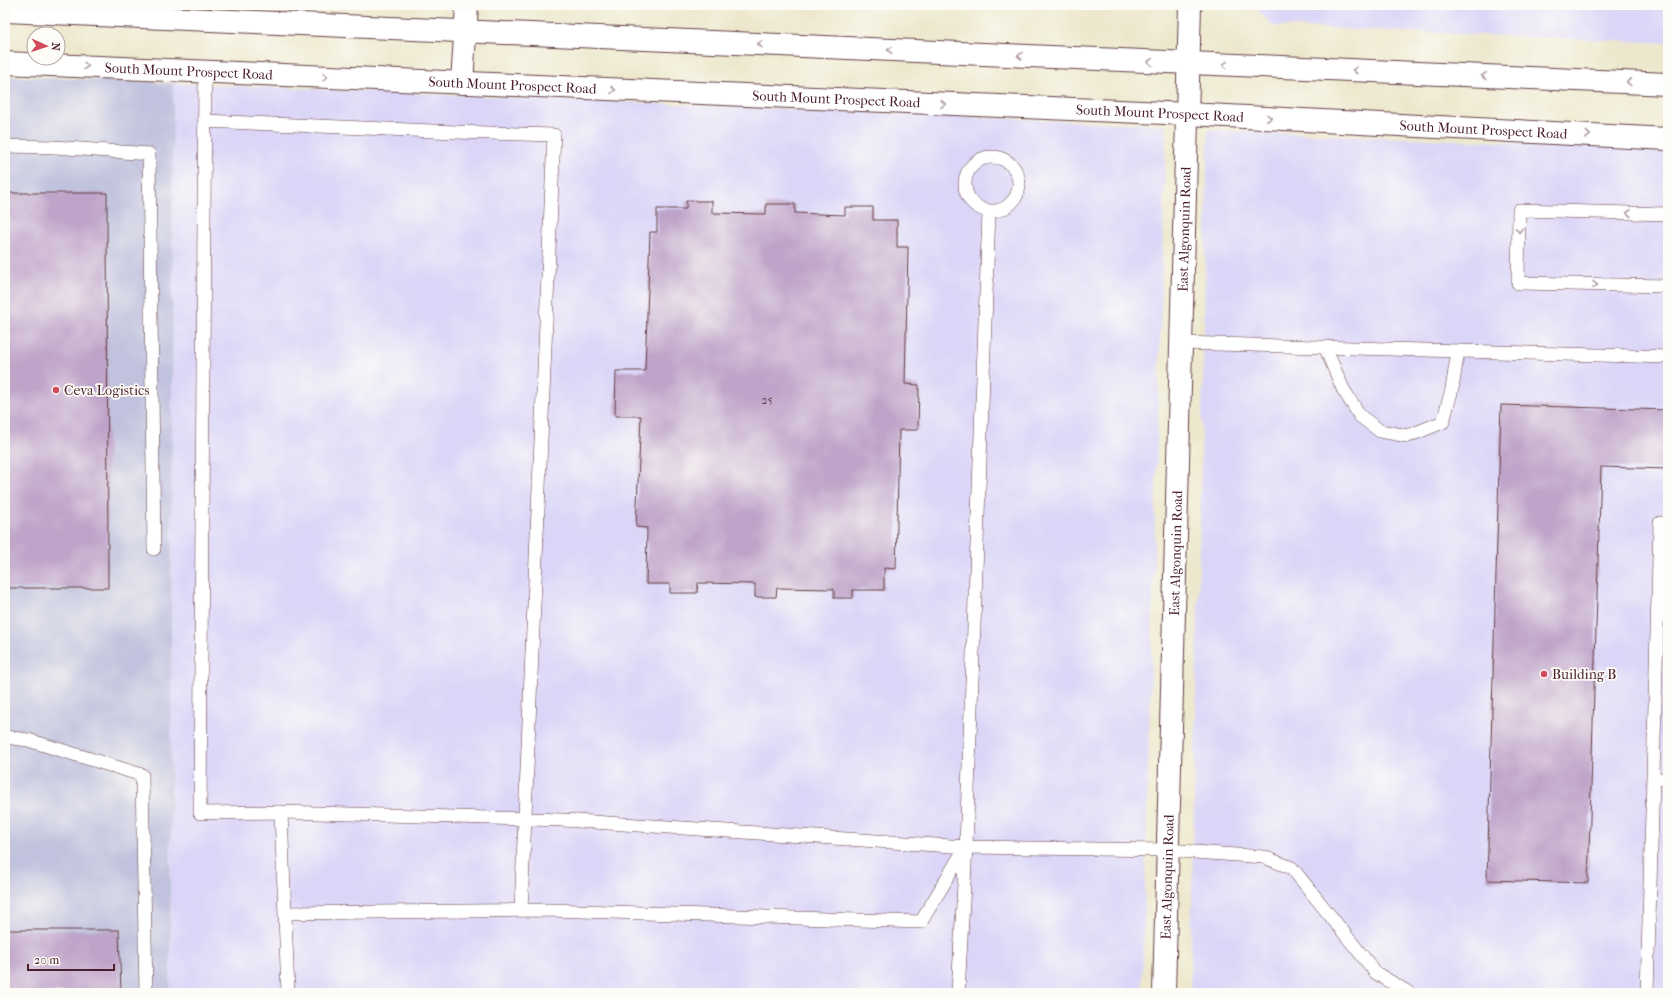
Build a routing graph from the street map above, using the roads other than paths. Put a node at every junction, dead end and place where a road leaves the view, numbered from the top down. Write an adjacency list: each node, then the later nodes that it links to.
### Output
1 (467, 5): 4 (main road)
2 (1190, 5): 6 (main road, East Algonquin Road)
3 (5, 11): 4 (main road)
4 (465, 31): 6 (main road, one-way to 4); 8 (main road)
5 (5, 63): 7 (main road, South Mount Prospect Road, one-way to 7)
6 (1189, 63): 9 (main road, one-way to 6); 10 (main road, East Algonquin Road)
7 (205, 72): 8 (main road, South Mount Prospect Road, one-way to 8); 11 (lane)
8 (462, 83): 10 (main road, South Mount Prospect Road, one-way to 10)
9 (1668, 84)
10 (1188, 114): 12 (main road, South Mount Prospect Road, one-way to 12); 17 (main road, East Algonquin Road)
11 (205, 121): 26 (lane); 27 (lane)
12 (1668, 139)
13 (5, 146): 22 (lane)
14 (989, 211): 14 (lane); 28 (lane)
15 (1668, 214): 16 (lane, one-way to 16)
16 (1668, 286)
17 (1181, 343): 18 (lane); 29 (main road, East Algonquin Road)
18 (1325, 347): 19 (lane); 19 (lane)
19 (1458, 351): 20 (lane)
20 (1668, 357)
21 (1668, 523): 24 (lane)
22 (154, 549)
23 (5, 737): 32 (lane)
24 (1653, 779): 25 (lane); 37 (lane)
25 (1668, 779)
26 (282, 812): 27 (lane); 31 (lane)
27 (524, 819): 28 (lane); 30 (lane)
28 (966, 847): 29 (lane); 30 (lane); 34 (lane)
29 (1167, 850): 35 (main road, East Algonquin Road); 36 (lane)
30 (521, 910): 31 (lane)
31 (286, 914): 33 (lane)
32 (146, 993)
33 (288, 993)
34 (958, 993)
35 (1164, 993)
36 (1409, 993)
37 (1648, 993)

